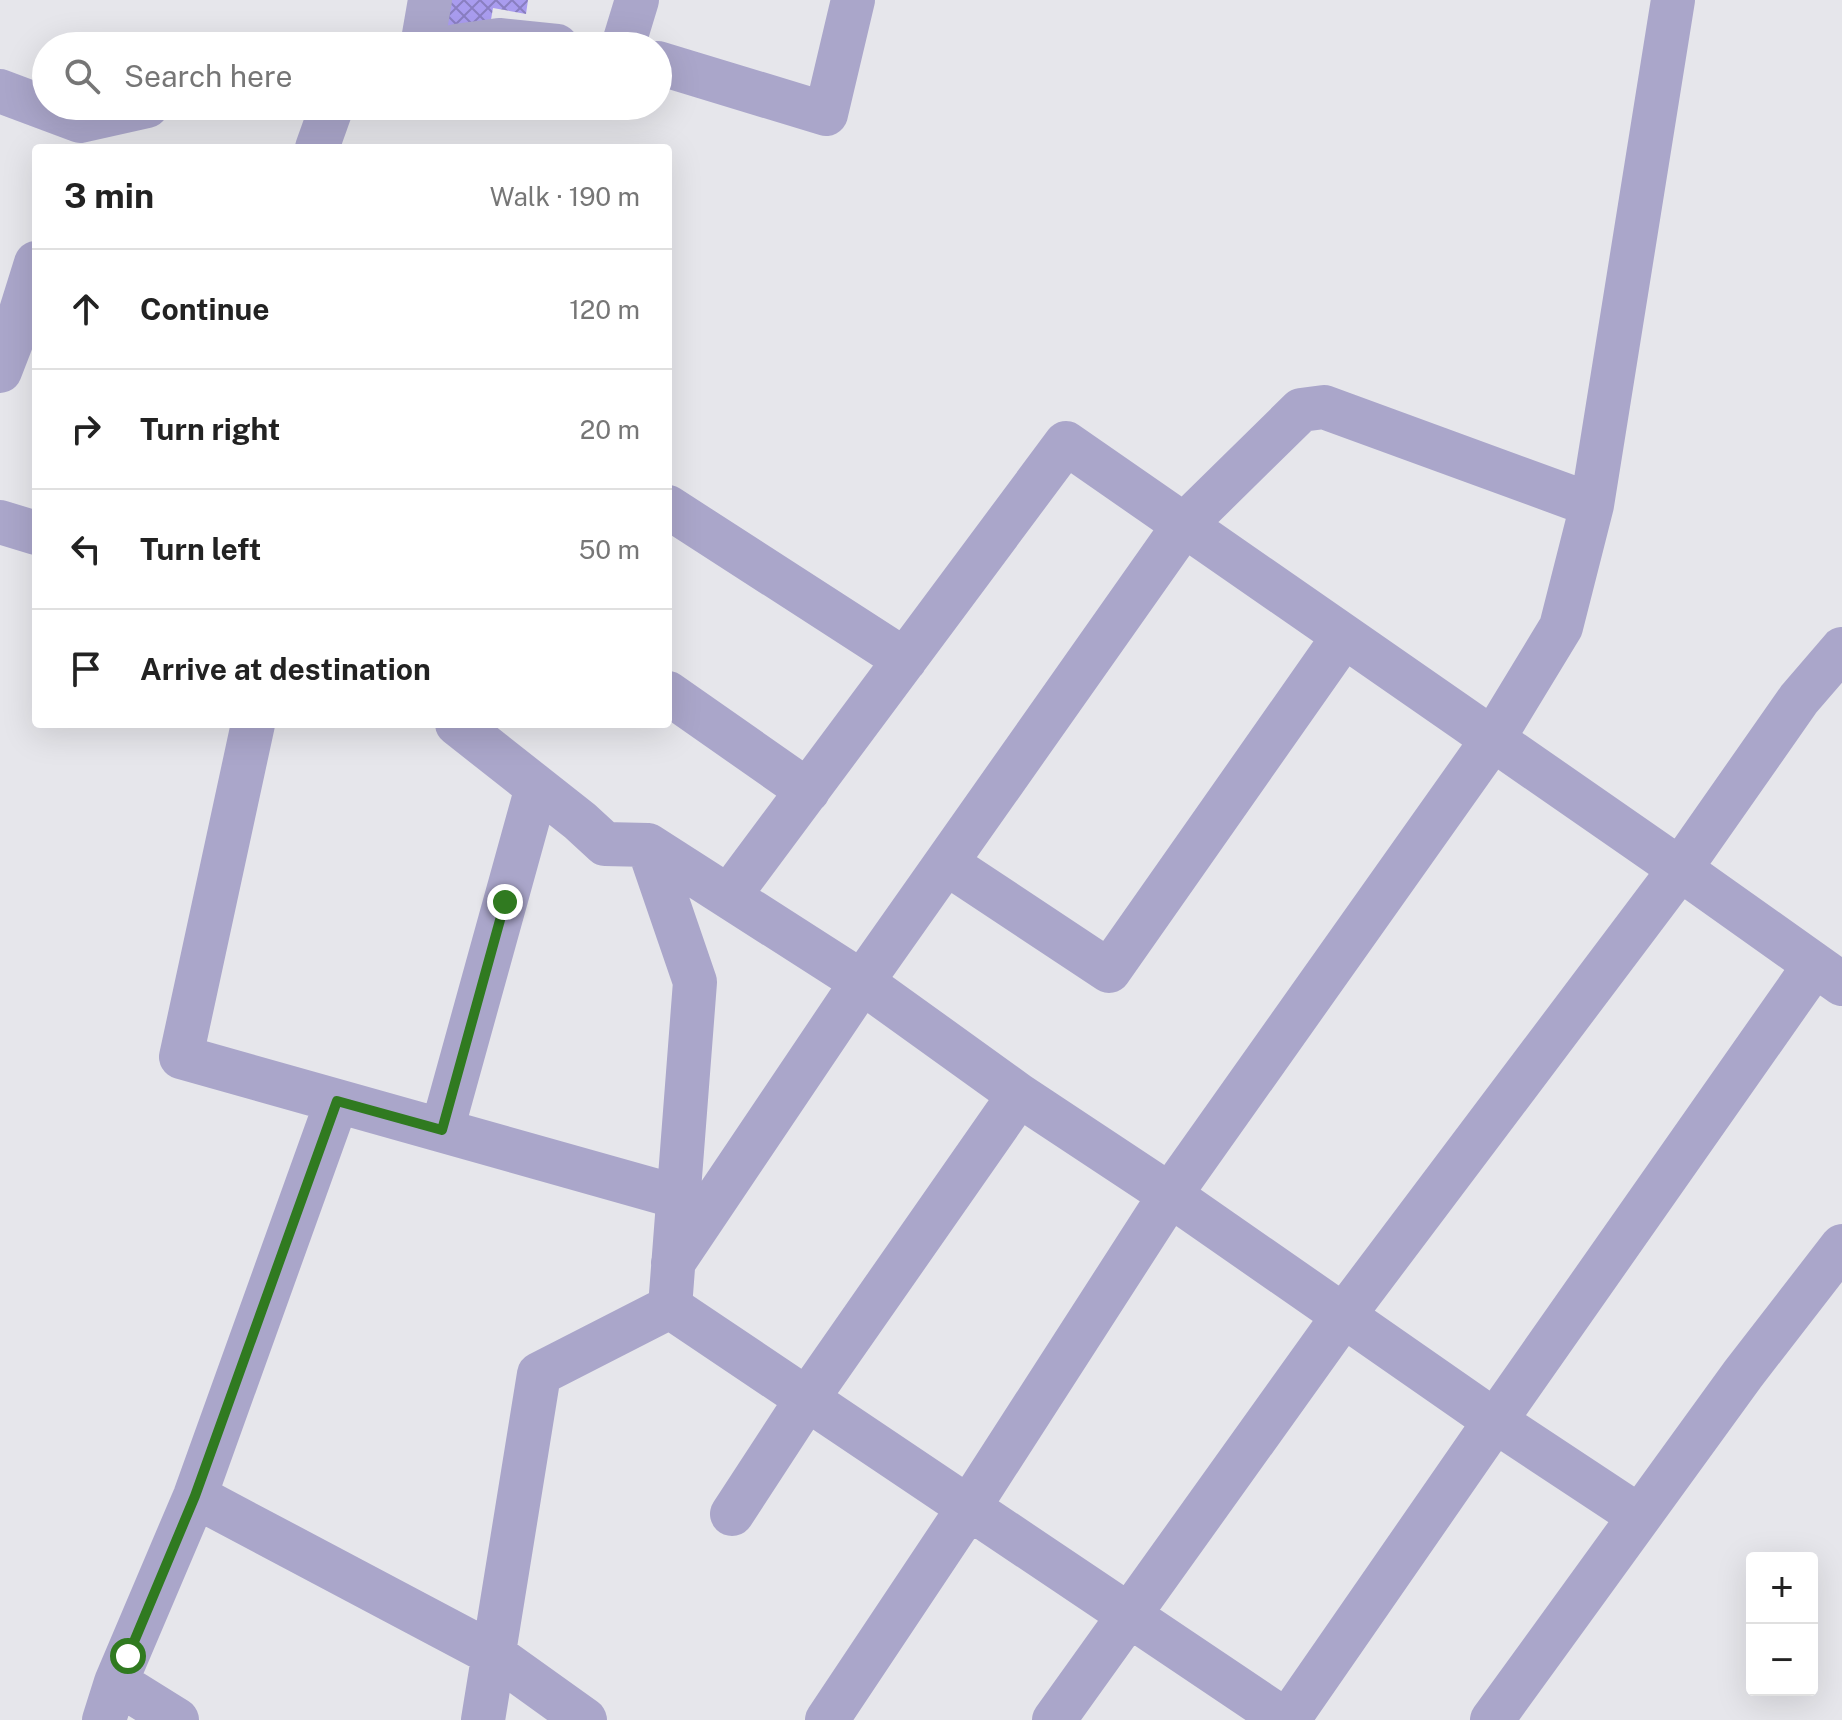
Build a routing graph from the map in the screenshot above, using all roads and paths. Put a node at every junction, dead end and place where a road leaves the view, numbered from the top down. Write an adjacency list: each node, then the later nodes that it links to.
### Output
1 (430, 0): 5 (street)
2 (637, 0): 6 (street)
3 (853, 0): 7 (street)
4 (1673, 0): 17 (street)
5 (424, 32)
6 (627, 32)
7 (672, 67)
8 (0, 91): 9 (street)
9 (32, 110)
10 (50, 120): 13 (street)
11 (113, 120): 13 (street)
12 (327, 120): 14 (street)
13 (76, 135)
14 (318, 144)
15 (32, 276): 16 (street)
16 (0, 371)
17 (1592, 505): 20 (street); 28 (street)
18 (672, 510): 24 (street)
19 (0, 522): 21 (street)
20 (1184, 525): 22 (street); 24 (street); 32 (street)
21 (32, 532)
22 (1344, 636): 28 (street); 32 (street)
23 (1842, 649): 33 (street)
24 (905, 660): 30 (street)
25 (672, 696): 30 (street)
26 (252, 728): 38 (street)
27 (462, 728): 29 (street)
28 (1493, 739): 33 (street); 40 (street)
29 (537, 787): 31 (street); 39 (street)
30 (808, 791): 34 (street)
31 (648, 845): 34 (street); 41 (street)
32 (946, 863): 36 (street)
33 (1680, 869): 35 (street); 45 (street)
34 (729, 896): 36 (street)
35 (1828, 975): 47 (street)
36 (862, 982): 37 (street); 43 (street)
37 (1019, 1095): 40 (street); 46 (street)
38 (337, 1101): 39 (street); 48 (street)
39 (442, 1130): 41 (street)
40 (1170, 1195): 45 (street); 49 (street)
41 (678, 1197): 43 (street)
42 (1842, 1246): 51 (street)
43 (673, 1263): 44 (street)
44 (670, 1307): 46 (street); 53 (street)
45 (1344, 1315): 47 (street); 52 (street)
46 (807, 1399): 49 (street); 50 (street)
47 (1495, 1421): 51 (street); 60 (street)
48 (195, 1496): 53 (street); 54 (street)
49 (969, 1507): 52 (street); 58 (street)
50 (732, 1514)
51 (1639, 1516): 61 (street)
52 (1129, 1615): 59 (street); 60 (street)
53 (493, 1654): 56 (street); 57 (street)
54 (110, 1701): 55 (street)
55 (177, 1720)
56 (483, 1720)
57 (585, 1720)
58 (827, 1720)
59 (1054, 1720)
60 (1287, 1720)
61 (1492, 1720)

